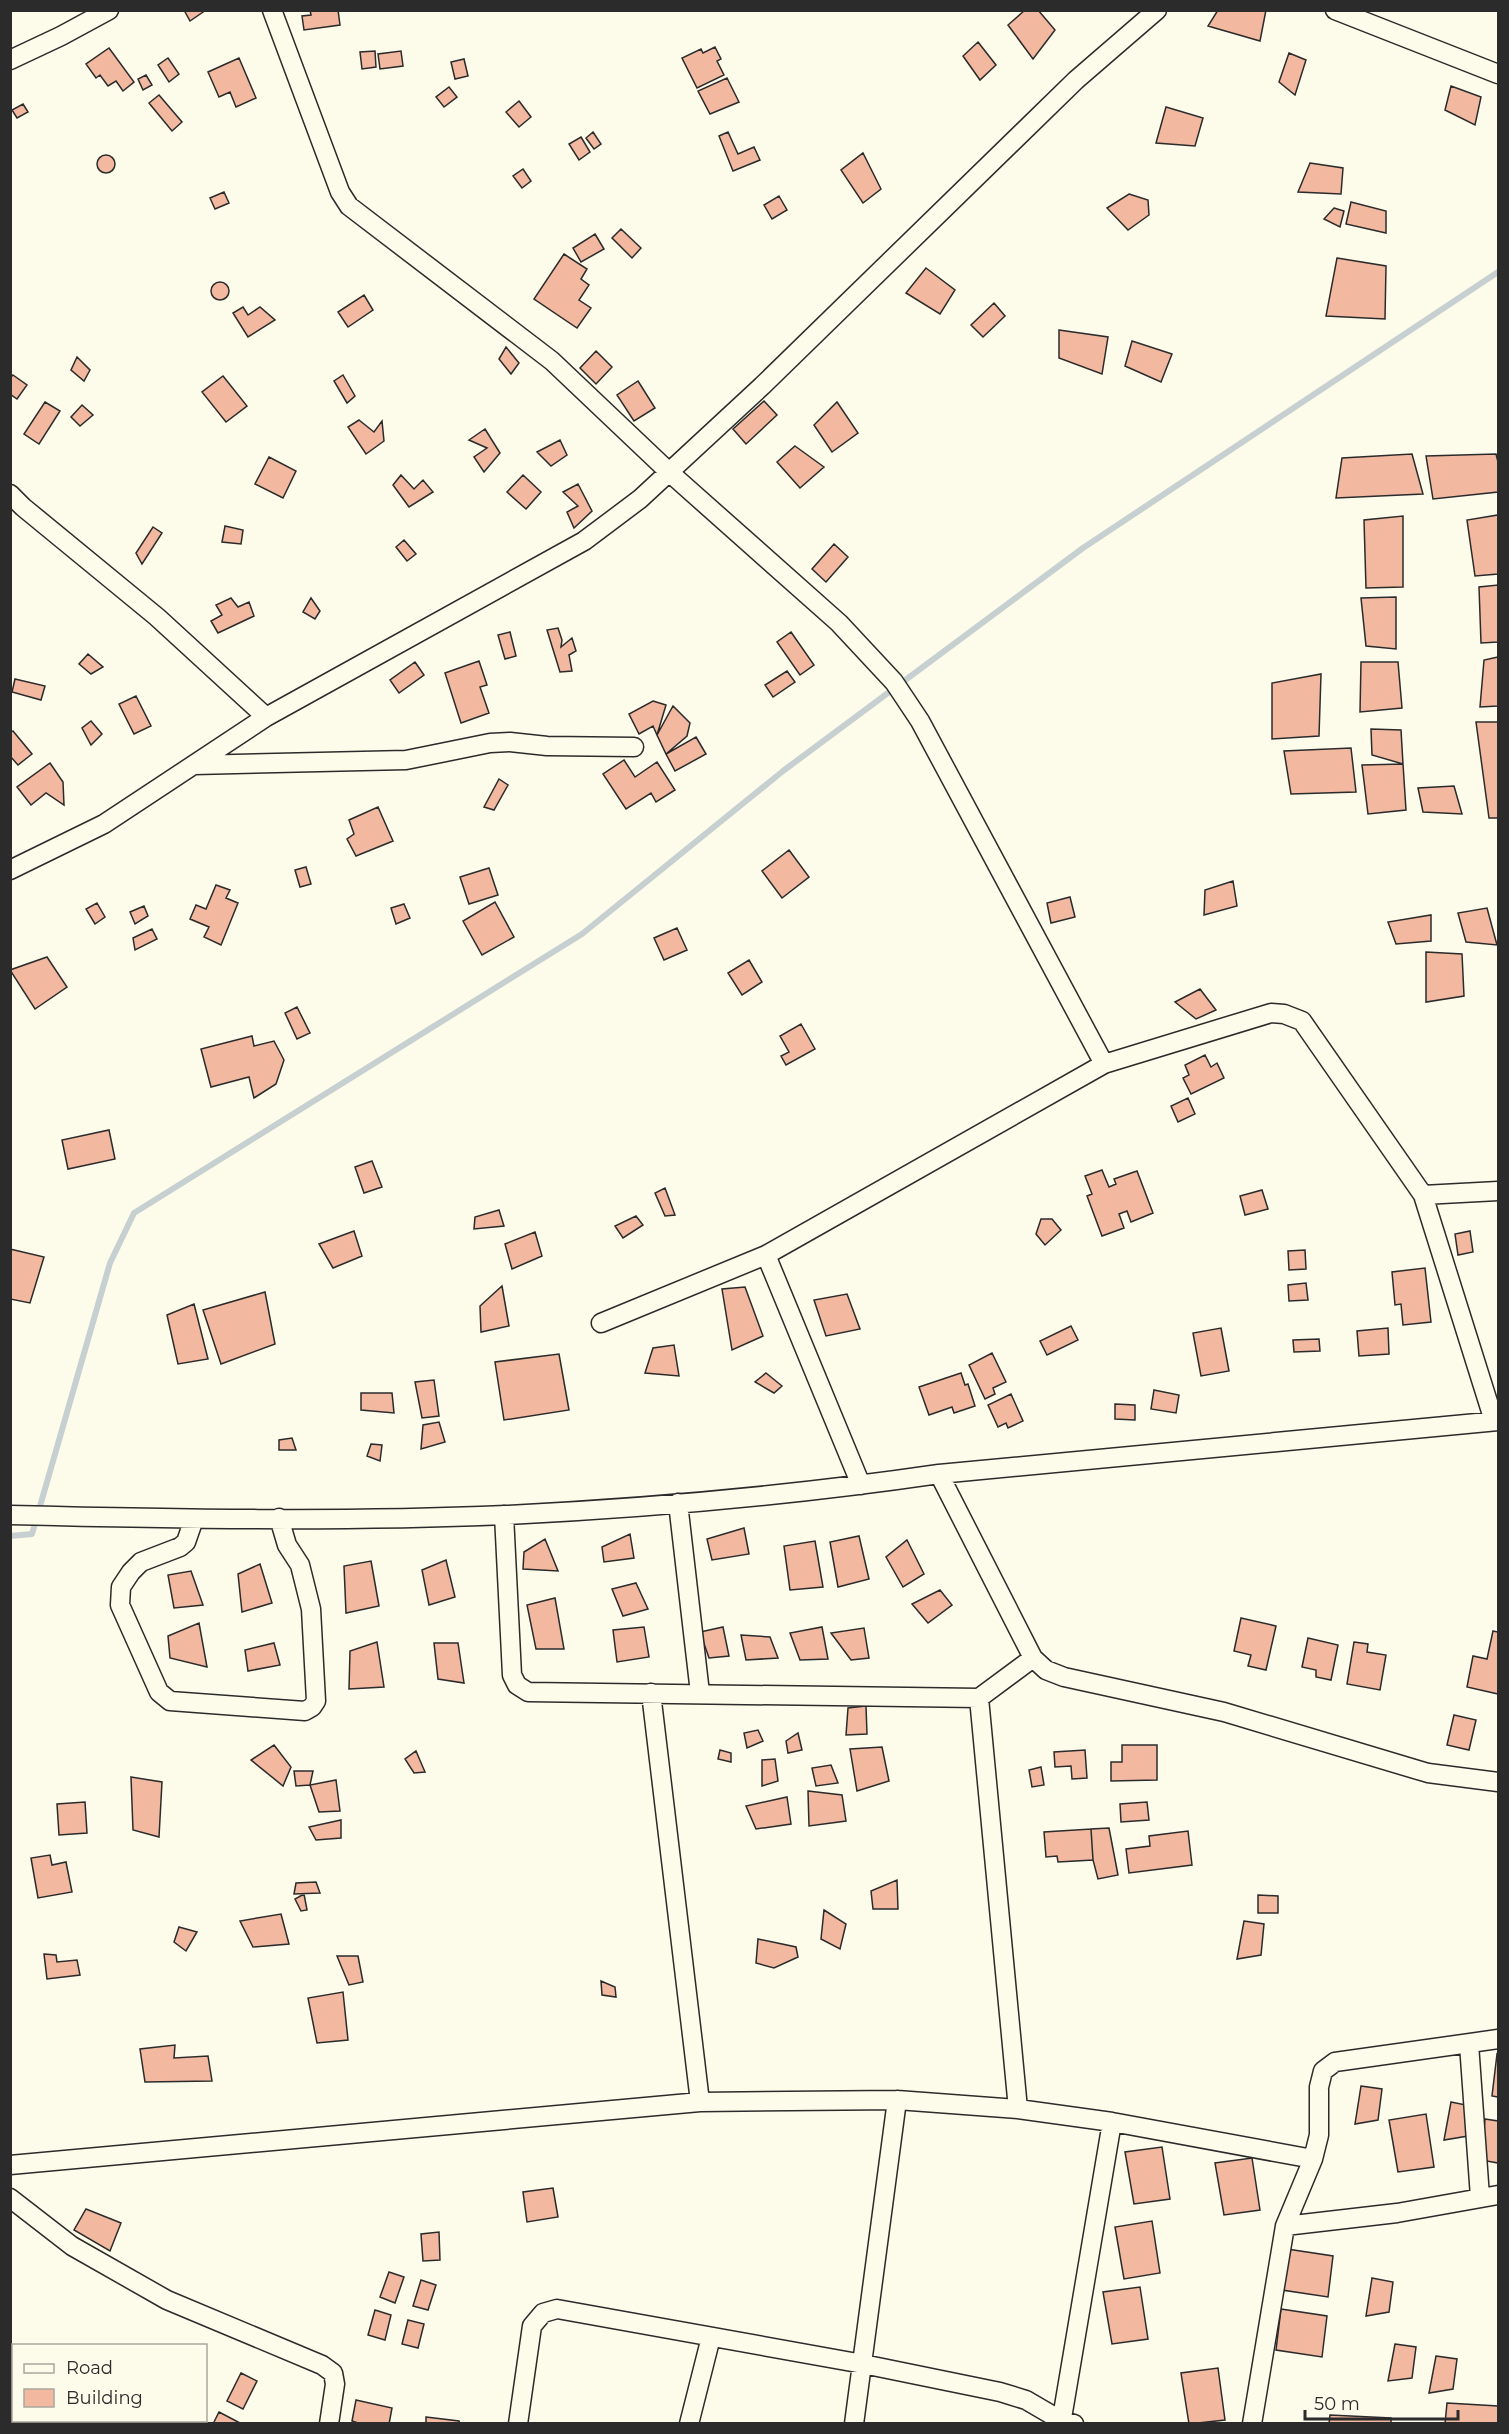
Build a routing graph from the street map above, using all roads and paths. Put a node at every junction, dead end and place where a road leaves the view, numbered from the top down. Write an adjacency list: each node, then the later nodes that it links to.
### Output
1 (109, 10): 5 (street)
2 (272, 10): 7 (street)
3 (1157, 10): 7 (street)
4 (1335, 10): 6 (street)
5 (10, 60)
6 (1498, 74)
7 (669, 472): 9 (street); 13 (street)
8 (10, 494): 9 (street)
9 (266, 717): 11 (street)
10 (634, 747): 11 (street)
11 (194, 765): 12 (street)
12 (10, 870)
13 (1104, 1064): 15 (street); 16 (street)
14 (1498, 1191): 15 (street)
15 (1423, 1195): 18 (street)
16 (766, 1255): 17 (street); 20 (street)
17 (601, 1323)
18 (1496, 1421): 19 (street)
19 (939, 1474): 20 (street); 26 (street)
20 (861, 1485): 21 (street)
21 (678, 1503): 23 (street); 28 (street)
22 (10, 1515): 25 (street)
23 (504, 1515): 24 (street); 27 (street)
24 (279, 1518): 25 (street); 25 (street)
25 (194, 1519)
26 (1033, 1658): 29 (street); 30 (street)
27 (651, 1693): 28 (street); 34 (street)
28 (700, 1693): 29 (street)
29 (979, 1698): 35 (street)
30 (1498, 1782)
31 (1498, 2039): 32 (street)
32 (1469, 2044): 37 (street); 39 (street)
33 (897, 2100): 34 (street); 35 (street); 43 (street)
34 (700, 2102): 38 (street)
35 (1018, 2109): 36 (street)
36 (1112, 2122): 37 (street); 44 (street)
37 (1313, 2159): 41 (street)
38 (10, 2165)
39 (1489, 2196): 41 (street)
40 (10, 2198): 45 (street)
41 (1285, 2226): 49 (street)
42 (711, 2337): 43 (street); 46 (street); 47 (street)
43 (863, 2364): 44 (street); 48 (street)
44 (1066, 2423)
45 (329, 2424)
46 (519, 2424)
47 (689, 2424)
48 (854, 2424)
49 (1252, 2424)

